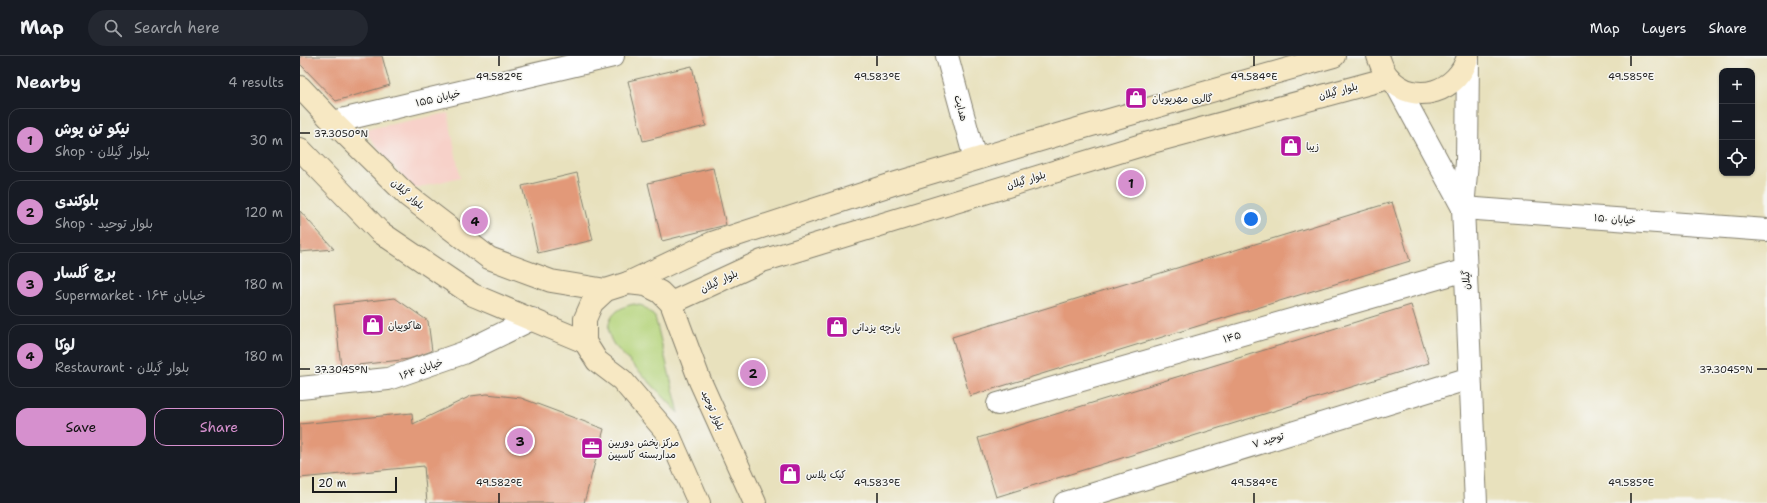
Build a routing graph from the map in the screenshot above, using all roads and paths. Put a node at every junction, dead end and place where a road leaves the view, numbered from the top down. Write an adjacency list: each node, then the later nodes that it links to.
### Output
1 (613, 56): 8 (street, خیابان ۱۵۵)
2 (947, 56): 10 (street, هدایت)
3 (1334, 56): 10 (main road)
4 (1378, 56): 6 (main road)
5 (1468, 57): 6 (main road); 11 (street, گیلان)
6 (1393, 82): 11 (street); 16 (main road, بلوار گیلان)
7 (300, 87): 8 (main road, بلوار گیلان)
8 (333, 122): 15 (main road, بلوار گیلان)
9 (300, 150): 17 (main road)
10 (975, 159): 14 (main road)
11 (1463, 208): 12 (street, خیابان ۱۵۰); 13 (street, گیلان)
12 (1767, 230)
13 (1466, 270): 19 (street, گیلان); 21 (street, ۱۴۵)
14 (628, 283): 15 (main road); 16 (main road)
15 (606, 290): 18 (main road)
16 (674, 310): 23 (main road, بلوار توحید)
17 (532, 319): 18 (main road); 20 (street, ۱۶۴ خیابان)
18 (585, 342): 22 (main road)
19 (1470, 378): 24 (street, توحید ۷); 25 (street, گیلان)
20 (300, 388)
21 (998, 404)
22 (699, 503)
23 (755, 503)
24 (1065, 503)
25 (1476, 503)

